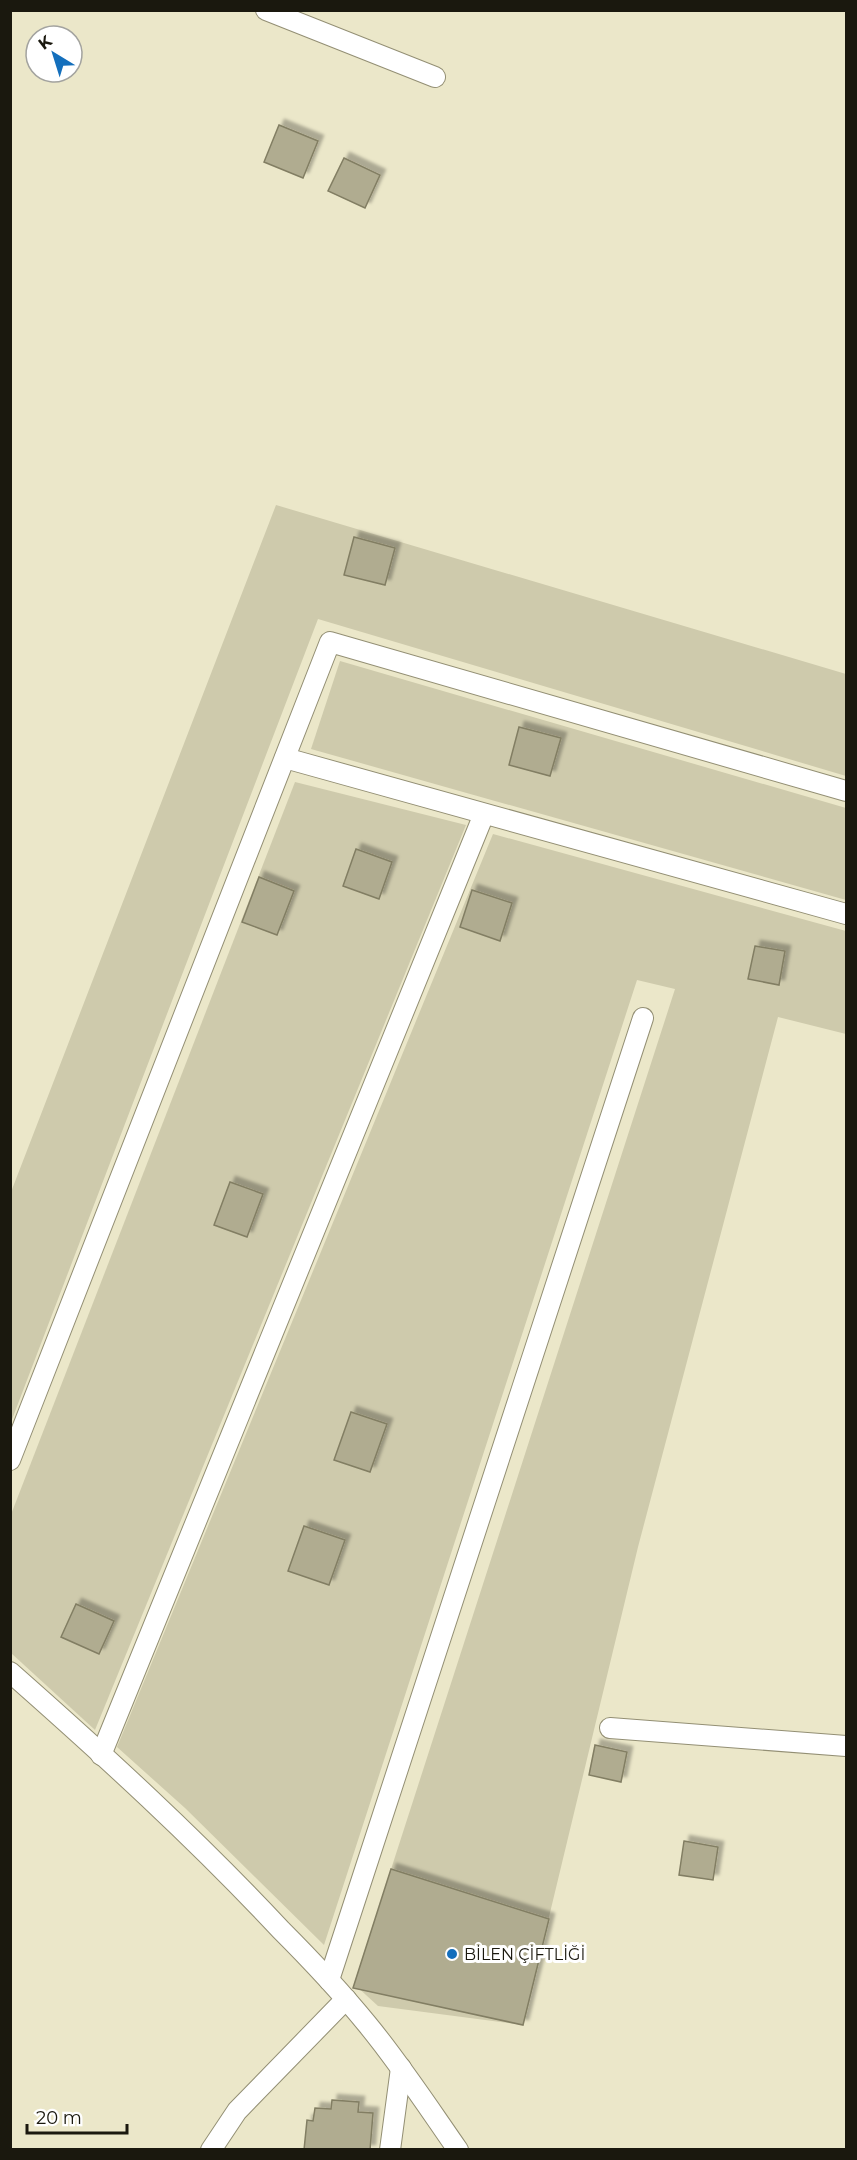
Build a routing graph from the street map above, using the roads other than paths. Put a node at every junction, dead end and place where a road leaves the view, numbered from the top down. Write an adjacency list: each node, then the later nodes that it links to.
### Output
1 (266, 10): 2 (lane)
2 (435, 77)
3 (285, 758): 4 (lane); 5 (lane); 8 (lane)
4 (846, 791)
5 (484, 814): 6 (lane); 12 (lane)
6 (846, 914)
7 (643, 1018): 13 (lane)
8 (10, 1461)
9 (10, 1672): 12 (lane)
10 (610, 1728): 11 (lane)
11 (846, 1746)
12 (101, 1755): 13 (lane)
13 (329, 1980): 14 (lane)
14 (346, 1999): 15 (lane); 16 (lane)
15 (401, 2068): 17 (lane); 18 (lane)
16 (211, 2150)
17 (390, 2150)
18 (458, 2150)

